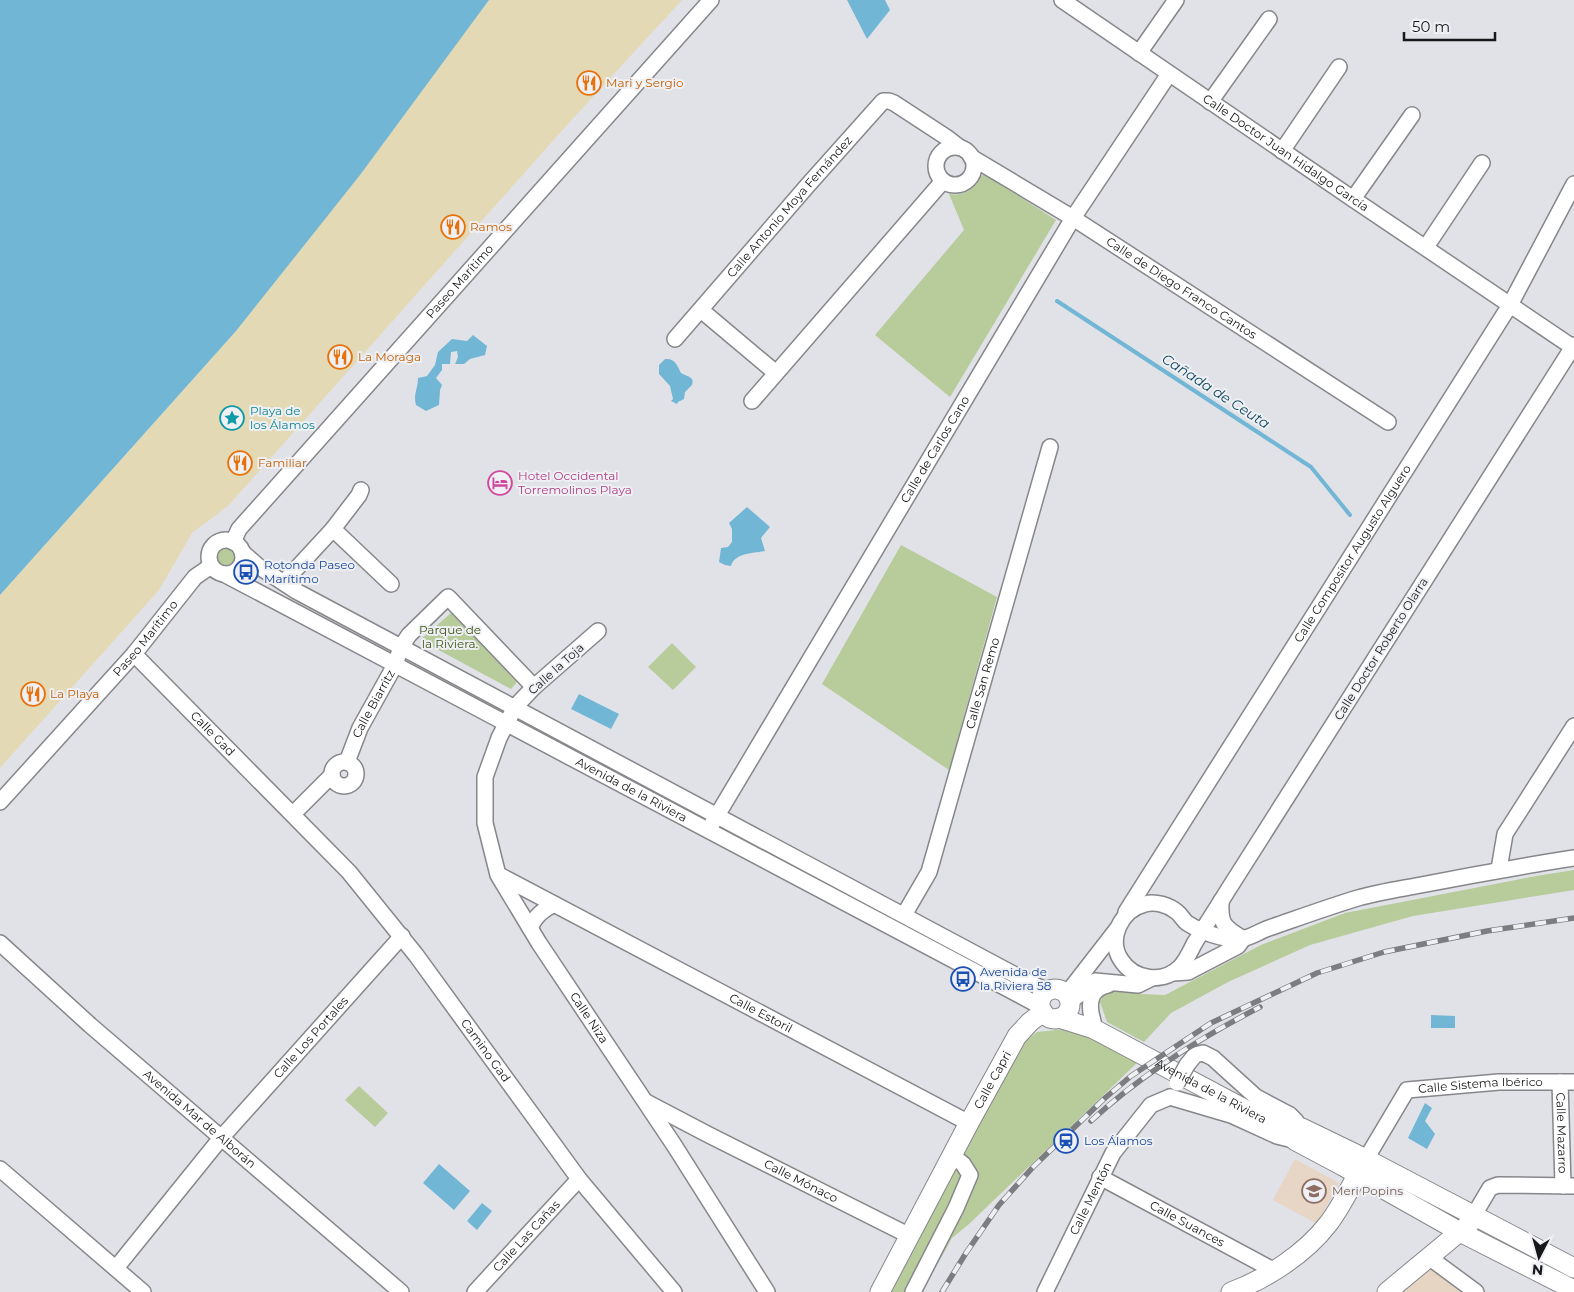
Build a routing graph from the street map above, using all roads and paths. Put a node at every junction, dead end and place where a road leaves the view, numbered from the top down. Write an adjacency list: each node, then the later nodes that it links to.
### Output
1 (711, 0): 29 (street, Paseo Marítimo)
2 (1062, 0): 5 (street, Calle Doctor Juan Hidalgo García)
3 (1176, 0): 5 (street)
4 (1269, 19): 8 (street)
5 (1139, 53): 7 (street, Calle Doctor Juan Hidalgo García)
6 (1340, 67): 11 (street)
7 (1169, 74): 8 (street, Calle Doctor Juan Hidalgo García); 17 (street, Calle de Carlos Cano)
8 (1210, 102): 11 (street, Calle Doctor Juan Hidalgo García)
9 (1412, 115): 16 (street)
10 (959, 148): 12 (street); 14 (street); 20 (street, Calle Antonio Moya Fernández)
11 (1282, 151): 16 (street, Calle Doctor Juan Hidalgo García)
12 (971, 156): 14 (street); 17 (street, Calle de Diego Franco Cantos)
13 (1482, 163): 18 (street)
14 (943, 181): 23 (street)
15 (1574, 184): 19 (street, Calle Compositor Augusto Alguero)
16 (1353, 200): 18 (street, Calle Doctor Juan Hidalgo García)
17 (1073, 218): 25 (street, Calle de Diego Franco Cantos); 45 (street, Calle de Carlos Cano)
18 (1426, 247): 19 (street, Calle Doctor Juan Hidalgo García)
19 (1510, 305): 22 (street, Calle Doctor Juan Hidalgo García); 54 (street, Calle Compositor Augusto Alguero)
20 (701, 310): 21 (street, Calle Antonio Moya Fernández); 23 (street)
21 (675, 340)
22 (1574, 347): 50 (street, Calle Doctor Roberto Olarra)
23 (776, 374): 24 (street)
24 (752, 401)
25 (1388, 422)
26 (1050, 447): 52 (street, Calle San Remo)
27 (361, 490): 28 (street)
28 (333, 529): 31 (street); 32 (street)
29 (238, 547): 30 (street); 30 (street); 31 (street, Avenida de la Riviera)
30 (217, 570): 35 (street, Paseo Marítimo); 36 (street, Avenida de la Riviera)
31 (284, 582): 34 (street, Avenida de la Riviera)
32 (391, 584)
33 (598, 631): 37 (street, Calle la Toja)
34 (401, 647): 36 (street, Calle Biarritz); 37 (street, Calle Biarritz); 38 (street, Avenida de la Riviera)
35 (134, 654): 43 (street, Paseo Marítimo); 44 (street, Calle Gad)
36 (395, 665): 39 (street, Avenida de la Riviera); 41 (street, Calle Biarritz)
37 (534, 687): 38 (street, Calle la Toja)
38 (515, 708): 39 (street, Calle la Toja); 45 (street, Avenida de la Riviera)
39 (506, 723): 46 (street, Avenida de la Riviera); 49 (street, Calle Niza)
40 (1574, 726): 48 (street)
41 (347, 762): 42 (street, Calle Biarritz); 42 (street)
42 (332, 775): 44 (street, Calle Biarritz)
43 (0, 802)
44 (293, 814): 57 (street, Camino Gad)
45 (716, 816): 46 (street, Calle de Carlos Cano); 52 (street, Avenida de la Riviera)
46 (708, 830): 64 (street, Avenida de la Riviera)
47 (1574, 858): 48 (street)
48 (1499, 869): 58 (street)
49 (498, 875): 51 (street, Calle Estoril); 55 (street, Calle Niza)
50 (1222, 901): 56 (street, Calle Doctor Roberto Olarra); 58 (street)
51 (554, 904): 55 (street); 69 (street, Calle Estoril)
52 (904, 915): 64 (street, Avenida de la Riviera)
53 (1186, 922): 54 (street); 56 (street); 60 (street)
54 (1119, 924): 62 (street); 64 (street, Calle Compositor Augusto Alguero)
55 (530, 928): 68 (street, Calle Niza)
56 (1202, 931): 58 (street); 60 (street, Calle Doctor Roberto Olarra)
57 (402, 936): 72 (street, Calle Los Portales); 78 (street, Camino Gad)
58 (1243, 939): 61 (street)
59 (0, 943): 72 (street, Avenida Mar de Alborán)
60 (1189, 953): 61 (street)
61 (1173, 972): 62 (street)
62 (1152, 978): 63 (street)
63 (1117, 983): 64 (street); 65 (street)
64 (1057, 1004): 65 (street, Avenida de la Riviera); 69 (street, Calle Capri); 71 (street, Avenida de la Riviera)
65 (1093, 1021): 71 (street, Avenida de la Riviera)
66 (1567, 1082): 75 (street, Calle Sistema Ibérico); 79 (street, Calle Mazarro)
67 (1174, 1090): 71 (street); 71 (street, bridge); 77 (street, Calle Mentón)
68 (644, 1100): 70 (street, Calle Mónaco); 73 (street, Calle Niza)
69 (969, 1123): 74 (street, Calle Capri)
70 (691, 1126): 73 (street); 82 (street, Calle Mónaco)
71 (1299, 1135): 75 (street, Avenida de la Riviera)
72 (221, 1138): 84 (street, Calle Los Portales); 89 (street, Avenida Mar de Alborán)
73 (674, 1145): 92 (street, Calle Niza)
74 (952, 1155): 82 (street, Calle Capri); 94 (street)
75 (1362, 1167): 80 (street, Avenida de la Riviera); 81 (street, Avenida de la Riviera); 86 (street, Calle Sistema Ibérico)
76 (0, 1169): 84 (street)
77 (1100, 1178): 86 (street, Calle Suances); 95 (street, Calle Mentón)
78 (578, 1179): 90 (street, Calle Las Cañas); 91 (street, Camino Gad)
79 (1569, 1186): 80 (street)
80 (1474, 1215): 81 (street); 85 (street, Avenida de la Riviera)
81 (1460, 1232): 83 (street); 87 (street, Avenida de la Riviera)
82 (910, 1236): 93 (street, Calle Capri)
83 (1430, 1258): 97 (street); 98 (street)
84 (116, 1268): 88 (street)
85 (1574, 1268)
86 (1273, 1270): 96 (street, Calle Sistema Ibérico)
87 (1574, 1290)
88 (143, 1292)
89 (401, 1292)
90 (474, 1292)
91 (674, 1292)
92 (767, 1292)
93 (880, 1292)
94 (913, 1292)
95 (1045, 1292)
96 (1231, 1292)
97 (1387, 1292)
98 (1476, 1292)

